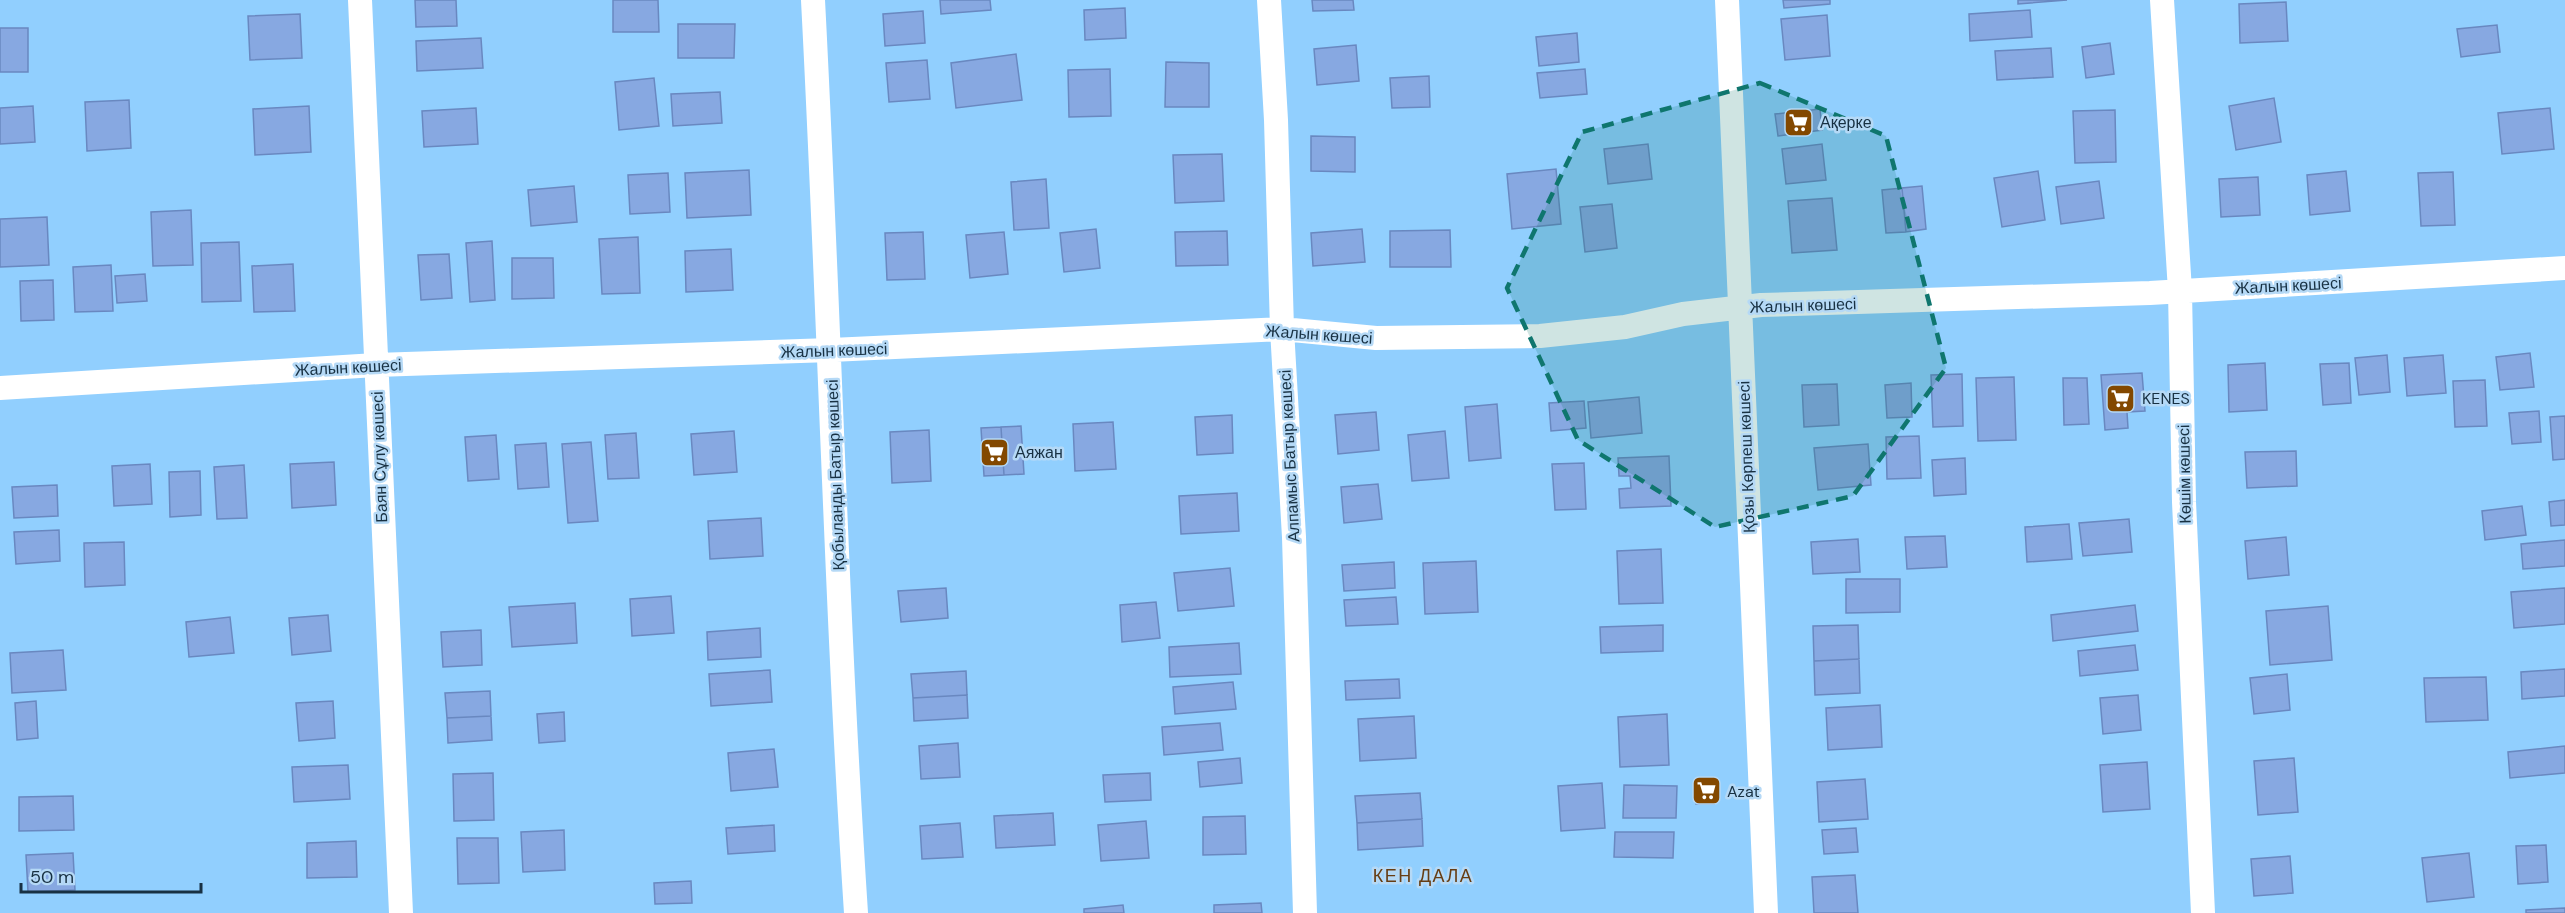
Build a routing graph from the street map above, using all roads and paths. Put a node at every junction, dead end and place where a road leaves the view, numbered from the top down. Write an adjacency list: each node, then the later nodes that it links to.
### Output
1 (360, 0): 11 (street, Баян Сұлу көшесі)
2 (813, 0): 10 (street, Қобыланды Батыр көшесі)
3 (1269, 0): 9 (street, Алпамыс Батыр көшесі)
4 (1727, 0): 8 (street, Қозы Көрпеш көшесі)
5 (2163, 0): 7 (street, Көшім көшесі)
6 (2565, 268): 7 (street, Жалын көшесі)
7 (2180, 291): 8 (street, Жалын көшесі); 17 (street, Көшім көшесі)
8 (1740, 307): 9 (street, Жалын көшесі); 16 (street, Қозы Көрпеш көшесі)
9 (1282, 329): 10 (street, Жалын көшесі); 15 (street, Алпамыс Батыр көшесі)
10 (831, 350): 11 (street, Жалын көшесі); 14 (street, Қобыланды Батыр көшесі)
11 (376, 364): 12 (street, Жалын көшесі); 13 (street, Баян Сұлу көшесі)
12 (0, 388)
13 (400, 913)
14 (856, 913)
15 (1305, 913)
16 (1766, 913)
17 (2203, 913)

